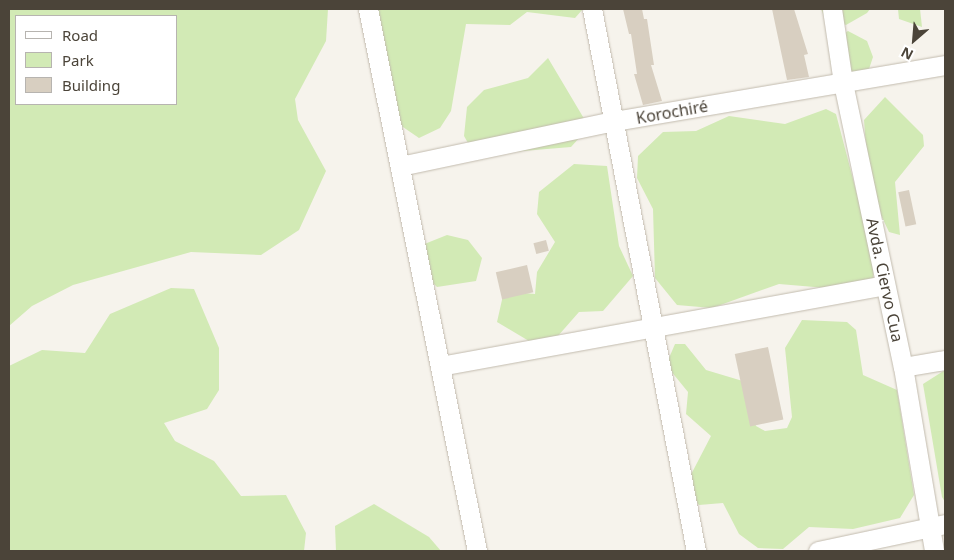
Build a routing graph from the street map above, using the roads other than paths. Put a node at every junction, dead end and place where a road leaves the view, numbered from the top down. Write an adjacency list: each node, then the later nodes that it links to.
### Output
1 (368, 9): 7 (street)
2 (592, 9): 6 (street)
3 (832, 9): 5 (street, Avda. Ciervo Cua)
4 (945, 65): 5 (street, Korochiré)
5 (843, 83): 6 (street, Korochiré); 8 (street, Avda. Ciervo Cua)
6 (614, 121): 7 (street, Korochiré); 9 (street)
7 (400, 166): 11 (street)
8 (885, 285): 9 (street); 12 (street, Avda. Ciervo Cua)
9 (654, 328): 11 (street); 15 (street)
10 (945, 360): 12 (street)
11 (440, 366): 14 (street)
12 (903, 367): 13 (street, Avda. Ciervo Cua)
13 (938, 526): 16 (street); 17 (street, Avda. Ciervo Cua)
14 (477, 551)
15 (696, 551)
16 (818, 551)
17 (934, 551)

